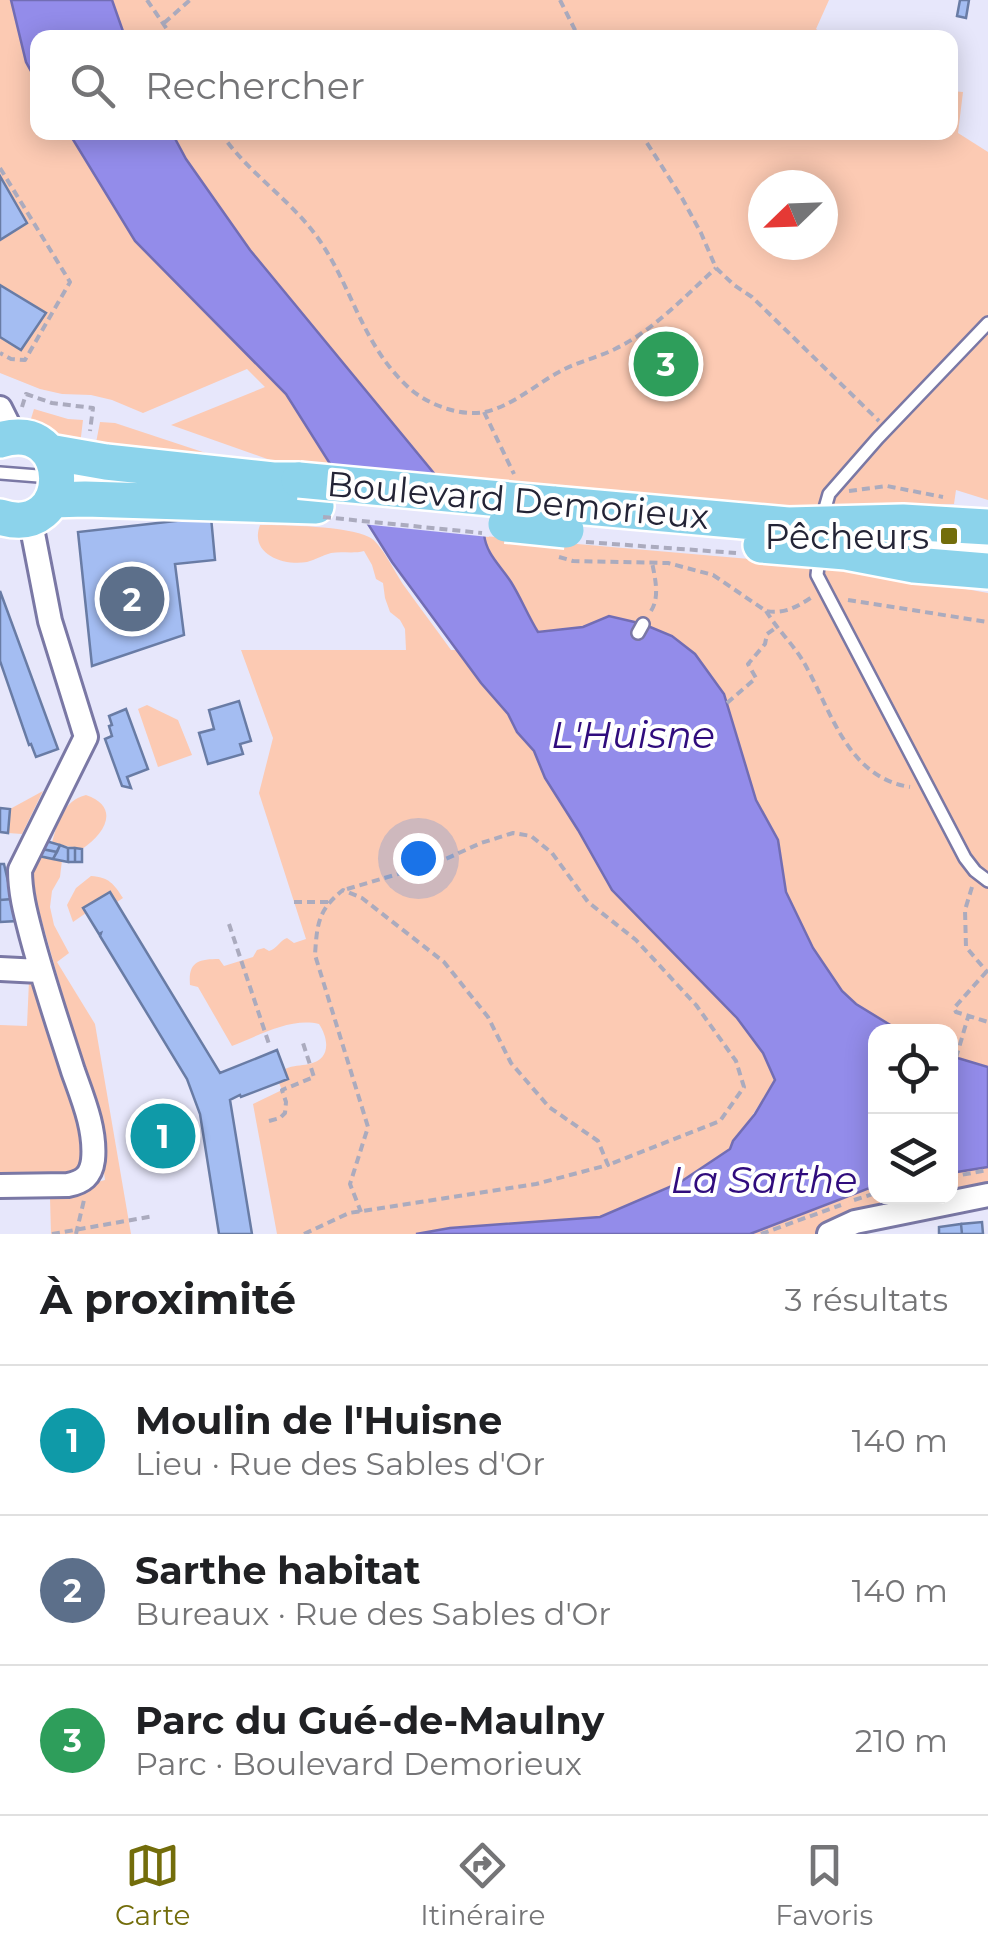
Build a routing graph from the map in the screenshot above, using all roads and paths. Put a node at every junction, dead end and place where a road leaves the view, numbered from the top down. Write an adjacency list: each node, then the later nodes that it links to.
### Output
1 (147, 0): 4 (path)
2 (190, 0): 4 (path)
3 (560, 0): 6 (path)
4 (164, 22): 5 (path)
5 (168, 30)
6 (575, 30)
7 (226, 140): 13 (path)
8 (645, 140): 10 (path)
9 (0, 168): 12 (path)
10 (716, 268): 13 (path); 15 (path)
11 (988, 323): 15 (lane)
12 (0, 353)
13 (484, 412): 18 (path)
14 (4, 425): 16 (path); 21 (main road, Boulevard Demorieux)
15 (886, 428): 22 (lane)
16 (90, 432)
17 (0, 473): 21 (lane)
18 (514, 475)
19 (143, 484): 21 (lane)
20 (237, 490): 23 (lane)
21 (38, 493): 23 (main road, Boulevard Demorieux); 23 (main road, Boulevard Demorieux); 50 (street)
22 (829, 494): 24 (path); 25 (lane)
23 (311, 499): 27 (main road, Boulevard Demorieux, bridge); 28 (path, bridge)
24 (951, 499)
25 (825, 508)
26 (988, 527): 27 (main road, Boulevard Demorieux)
27 (560, 528): 29 (lane); 32 (path); 33 (path); 35 (main road, Boulevard Demorieux)
28 (488, 534)
29 (847, 539)
30 (866, 541): 31 (lane)
31 (988, 552)
32 (738, 553)
33 (652, 562): 37 (path); 38 (path)
34 (817, 570): 36 (lane)
35 (988, 572)
36 (826, 592): 38 (path); 39 (path); 42 (lane)
37 (655, 605)
38 (766, 611): 40 (path)
39 (988, 622)
40 (776, 627): 41 (path); 42 (path)
41 (727, 703)
42 (930, 790): 43 (lane)
43 (975, 871): 44 (lane); 51 (path)
44 (988, 880)
45 (343, 890): 47 (path); 58 (path); 58 (path)
46 (294, 902): 47 (path)
47 (328, 902): 66 (path)
48 (229, 924): 55 (path)
49 (0, 969): 50 (street)
50 (40, 970): 61 (street)
51 (987, 972): 52 (path)
52 (968, 1016): 53 (path); 56 (path)
53 (988, 1022)
54 (302, 1040): 57 (path)
55 (269, 1044)
56 (958, 1051)
57 (269, 1121)
58 (608, 1165): 66 (path)
59 (988, 1170): 60 (path)
60 (958, 1176)
61 (83, 1182): 62 (street); 68 (path)
62 (0, 1186)
63 (868, 1195): 71 (path)
64 (988, 1195): 65 (street)
65 (910, 1209): 72 (street); 73 (street)
66 (362, 1212): 70 (path)
67 (154, 1216): 68 (path)
68 (77, 1232): 69 (path)
69 (52, 1234)
70 (304, 1234)
71 (760, 1234)
72 (829, 1234)
73 (911, 1234)

